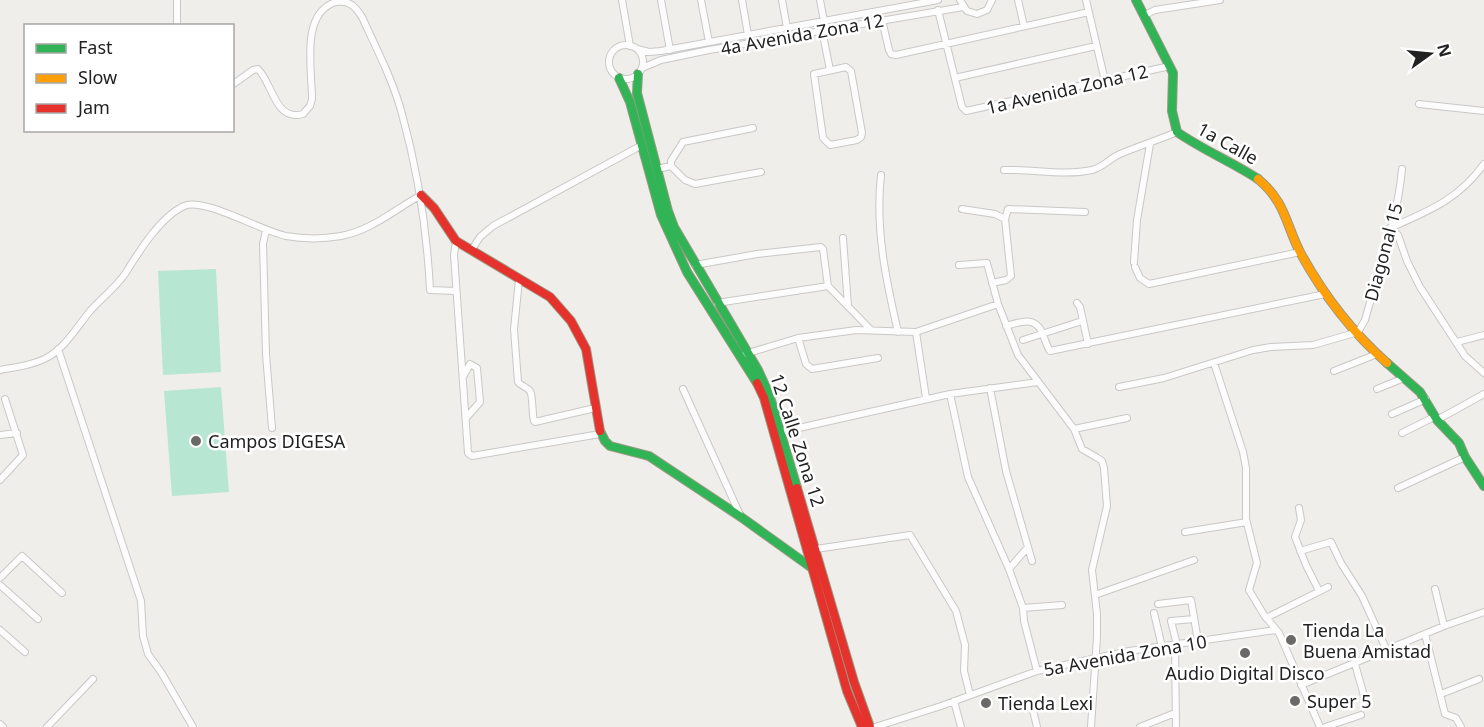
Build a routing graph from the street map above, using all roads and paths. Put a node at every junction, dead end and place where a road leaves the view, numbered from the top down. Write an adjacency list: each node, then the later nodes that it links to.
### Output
1 (177, 0): 22 (street)
2 (622, 0): 29 (street)
3 (661, 0): 32 (street)
4 (701, 0): 27 (street)
5 (742, 0): 26 (street)
6 (782, 0): 24 (street)
7 (820, 0): 21 (street)
8 (937, 0): 15 (street, 4a Avenida Zona 12)
9 (960, 0): 16 (street)
10 (992, 0): 16 (street, 4a Avenida Zona 12)
11 (1018, 0): 23 (street)
12 (1086, 0): 18 (street)
13 (1136, 0): 19 (street, 1a Calle)
14 (1221, 0): 19 (street)
15 (902, 3): 21 (street, 4a Avenida Zona 12)
16 (963, 7): 17 (street, 4a Avenida Zona 12)
17 (938, 10): 20 (street, 4a Avenida Zona 12); 28 (street)
18 (1089, 12): 23 (street); 30 (street)
19 (1143, 16): 33 (street, 1a Calle)
20 (882, 20): 25 (street, 4a Avenida Zona 12); 28 (street)
21 (824, 21): 24 (street, 4a Avenida Zona 12)
22 (177, 24)
23 (1024, 26): 28 (street)
24 (787, 28): 26 (street, 4a Avenida Zona 12)
25 (822, 30): 34 (street); 35 (street, 4a Avenida Zona 12)
26 (748, 35): 27 (street, 4a Avenida Zona 12)
27 (709, 42): 32 (street, 4a Avenida Zona 12)
28 (946, 44): 37 (street)
29 (630, 46): 31 (street); 36 (street)
30 (1096, 46): 37 (street); 38 (street)
31 (637, 49): 32 (street, 4a Avenida Zona 12); 35 (street)
32 (670, 50)
33 (1170, 66): 38 (street, 1a Avenida Zona 12); 43 (street, 1a Calle)
34 (830, 70): 34 (street)
35 (640, 71): 36 (street); 48 (street, 12 Calle Zona 12)
36 (619, 78): 45 (street, 12 Calle Zona 12)
37 (955, 78): 38 (street, 1a Avenida Zona 12)
38 (1105, 81)
39 (234, 84): 54 (street)
40 (1419, 104): 41 (street)
41 (1484, 111)
42 (753, 128): 47 (street)
43 (1177, 132): 44 (street); 63 (street, 1a Calle)
44 (1150, 144): 50 (street); 63 (street)
45 (642, 145): 62 (street); 89 (street, 12 Calle Zona 12)
46 (1484, 164): 51 (street)
47 (670, 166): 48 (street); 52 (street)
48 (657, 169): 64 (street, 12 Calle Zona 12)
49 (1402, 169): 58 (street, Diagonal 15)
50 (1004, 171)
51 (1481, 171): 58 (street)
52 (761, 172)
53 (881, 175): 78 (street)
54 (421, 195): 59 (street); 61 (street); 69 (street)
55 (962, 209): 57 (street)
56 (1085, 212): 57 (street)
57 (1005, 219): 67 (street)
58 (1390, 228): 80 (street, Diagonal 15); 85 (street)
59 (266, 230): 87 (street); 112 (street)
60 (843, 238): 74 (street)
61 (456, 241): 62 (street); 69 (street)
62 (471, 251): 66 (street)
63 (1300, 252): 70 (street, 1a Calle)
64 (695, 265): 68 (street); 71 (street, 12 Calle Zona 12)
65 (959, 265): 67 (street)
66 (519, 280): 107 (street); 107 (street)
67 (992, 283): 73 (street)
68 (828, 286): 71 (street); 74 (street)
69 (456, 291): 96 (street)
70 (1325, 294): 80 (street, 1a Calle); 86 (street)
71 (717, 303): 89 (street, 12 Calle Zona 12)
72 (1077, 303): 75 (street)
73 (998, 304): 76 (street); 79 (street)
74 (848, 306): 77 (street)
75 (1082, 321): 81 (street); 86 (street)
76 (1006, 326): 81 (street); 97 (street)
77 (870, 329): 78 (street); 83 (street)
78 (898, 332): 79 (street)
79 (916, 332): 105 (street)
80 (1358, 332): 88 (street, 1a Calle); 91 (street)
81 (1043, 334): 84 (street); 86 (street)
82 (1484, 335): 85 (street)
83 (798, 338): 89 (street); 90 (street)
84 (1023, 340)
85 (1457, 342): 94 (street)
86 (1088, 344)
87 (58, 349): 92 (street); 172 (street)
88 (1377, 354): 93 (street); 95 (street, 1a Calle)
89 (744, 355): 115 (street, 12 Calle Zona 12); 132 (street, 12 Calle Zona 12)
90 (878, 358)
91 (1214, 363): 98 (street); 125 (street)
92 (0, 370)
93 (1334, 371)
94 (1484, 373)
95 (1404, 378): 101 (street); 106 (street, 1a Calle)
96 (463, 380): 109 (street); 109 (street)
97 (1038, 382): 99 (street); 113 (street)
98 (1119, 387)
99 (990, 388): 102 (street); 127 (street)
100 (683, 389): 124 (street)
101 (1377, 389)
102 (950, 394): 105 (street); 133 (street)
103 (1484, 394): 111 (street)
104 (5, 399): 114 (street)
105 (926, 399): 115 (street)
106 (1426, 399): 108 (street); 111 (street)
107 (596, 408): 117 (street)
108 (1392, 414)
109 (466, 418): 117 (street)
110 (1127, 418): 113 (street)
111 (1436, 418): 116 (street); 119 (street)
112 (272, 428)
113 (1074, 429): 140 (street)
114 (17, 432): 118 (street); 120 (street)
115 (781, 432): 128 (street, 12 Calle Zona 12)
116 (1402, 433)
117 (600, 434): 124 (street)
118 (0, 435)
119 (1465, 457): 121 (street); 122 (street)
120 (0, 480)
121 (1484, 486)
122 (1398, 488)
123 (1299, 508): 129 (street)
124 (741, 518): 132 (street)
125 (1247, 522): 126 (street); 146 (street)
126 (1185, 532)
127 (1028, 548): 131 (street); 133 (street)
128 (816, 549): 132 (street, 12 Calle Zona 12); 165 (street)
129 (1300, 551): 138 (street); 156 (street)
130 (1194, 560): 140 (street)
131 (1032, 561)
132 (816, 567): 173 (street, 12 Calle Zona 12); 174 (street, 12 Calle Zona 12)
133 (1009, 569): 143 (street)
134 (0, 578): 139 (street)
135 (0, 585): 147 (street)
136 (1328, 587): 138 (street)
137 (1435, 590): 149 (street)
138 (1318, 591): 146 (street)
139 (62, 593)
140 (1095, 595): 158 (street)
141 (1158, 604): 148 (street)
142 (1062, 605): 143 (street)
143 (1023, 608): 160 (street)
144 (1154, 613): 155 (street)
145 (1484, 613): 149 (street)
146 (1266, 618): 151 (street)
147 (38, 619)
148 (1194, 619): 153 (street); 154 (street)
149 (1444, 626): 152 (street)
150 (0, 630): 157 (street)
151 (1276, 630): 153 (street, 5a Avenida Zona 10); 163 (street)
152 (1425, 634): 156 (street); 164 (street)
153 (1198, 641): 154 (street, 5a Avenida Zona 10)
154 (1176, 645): 155 (street, 5a Avenida Zona 10); 169 (street)
155 (1162, 647): 158 (street, 5a Avenida Zona 10)
156 (1387, 651): 159 (street)
157 (25, 652)
158 (1096, 658): 160 (street, 5a Avenida Zona 10); 178 (street)
159 (1356, 664): 163 (street); 167 (street)
160 (1037, 670): 165 (street, 5a Avenida Zona 10)
161 (93, 679): 171 (street)
162 (1479, 679): 164 (street)
163 (1300, 685): 181 (street)
164 (1441, 694): 183 (street)
165 (970, 695): 166 (street, 5a Avenida Zona 10)
166 (954, 701): 175 (street, 5a Avenida Zona 10); 176 (street)
167 (1366, 703)
168 (1032, 706): 177 (street)
169 (1175, 713): 179 (street); 180 (street)
170 (1361, 715): 182 (street)
171 (47, 727)
172 (193, 727)
173 (862, 727)
174 (870, 727)
175 (875, 727)
176 (961, 727)
177 (1037, 727)
178 (1091, 727)
179 (1140, 727)
180 (1176, 727)
181 (1320, 727)
182 (1325, 727)
183 (1461, 727)

